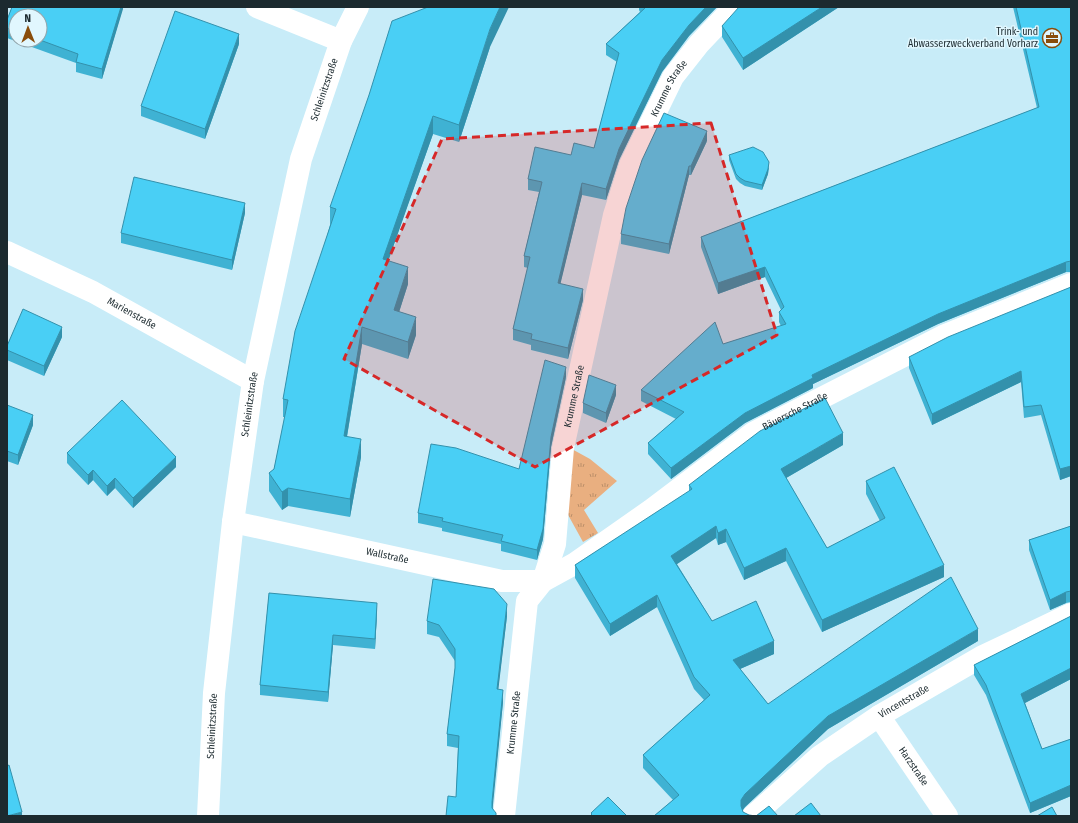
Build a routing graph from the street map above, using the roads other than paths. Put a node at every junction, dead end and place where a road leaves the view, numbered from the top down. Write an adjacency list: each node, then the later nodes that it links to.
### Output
1 (257, 7): 4 (street)
2 (358, 7): 4 (street, Schleinitzstraße)
3 (734, 7): 9 (street, Krumme Straße)
4 (341, 41): 7 (street, Schleinitzstraße)
5 (7, 252): 7 (street, Marienstraße)
6 (1071, 284): 9 (street, Bäuersche Straße)
7 (253, 382): 8 (street, Schleinitzstraße)
8 (233, 522): 9 (street, Wallstraße); 12 (street, Schleinitzstraße)
9 (543, 581): 13 (street, Krumme Straße)
10 (1071, 614): 11 (street, Vincentstraße)
11 (879, 716): 14 (street, Vincentstraße); 15 (street, Harzstraße)
12 (208, 816)
13 (504, 816)
14 (753, 816)
15 (947, 816)

